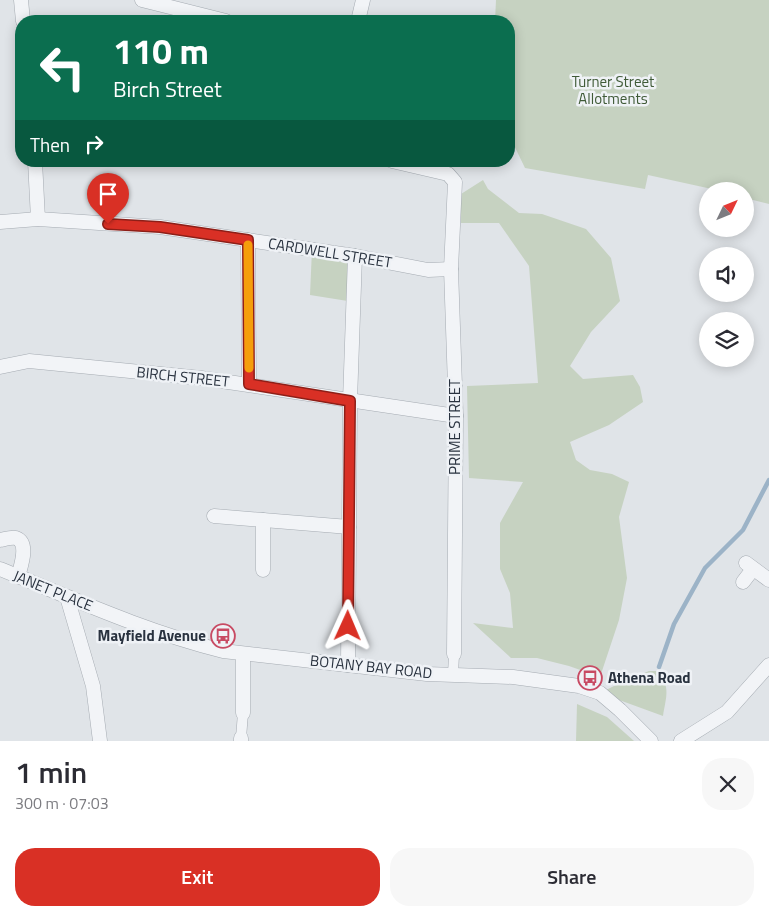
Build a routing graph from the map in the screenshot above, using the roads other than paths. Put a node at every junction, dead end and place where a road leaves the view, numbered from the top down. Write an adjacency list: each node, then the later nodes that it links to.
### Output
1 (21, 0): 4 (street)
2 (142, 0): 5 (street)
3 (363, 0): 6 (street)
4 (22, 15)
5 (202, 15)
6 (359, 15)
7 (35, 167): 9 (street)
8 (418, 167): 13 (street, PRIME STREET)
9 (38, 219): 10 (street, CARDWELL STREET); 11 (street, CARDWELL STREET)
10 (0, 222)
11 (248, 240): 12 (street, CARDWELL STREET); 15 (street)
12 (355, 256): 13 (street, CARDWELL STREET); 16 (street)
13 (451, 269): 17 (street, PRIME STREET)
14 (0, 367): 15 (street, BIRCH STREET)
15 (249, 384): 16 (street, BIRCH STREET)
16 (350, 401): 17 (street, BIRCH STREET); 20 (street)
17 (456, 416): 29 (street, PRIME STREET)
18 (214, 516): 19 (street)
19 (263, 520): 20 (street); 23 (street)
20 (349, 526): 31 (street)
21 (0, 540): 24 (street)
22 (0, 570): 24 (street, JANET PLACE)
23 (263, 570)
24 (18, 577): 27 (street, JANET PLACE)
25 (769, 580): 26 (street)
26 (743, 582)
27 (67, 597): 28 (street, JANET PLACE); 36 (street)
28 (106, 613): 30 (street, BOTANY BAY ROAD)
29 (454, 654): 33 (street, PRIME STREET)
30 (244, 655): 31 (street, BOTANY BAY ROAD); 34 (street)
31 (348, 665): 33 (street, BOTANY BAY ROAD)
32 (766, 673): 38 (street)
33 (453, 675): 37 (street, BOTANY BAY ROAD)
34 (243, 713): 35 (street)
35 (241, 739)
36 (100, 741)
37 (651, 741)
38 (681, 741)

